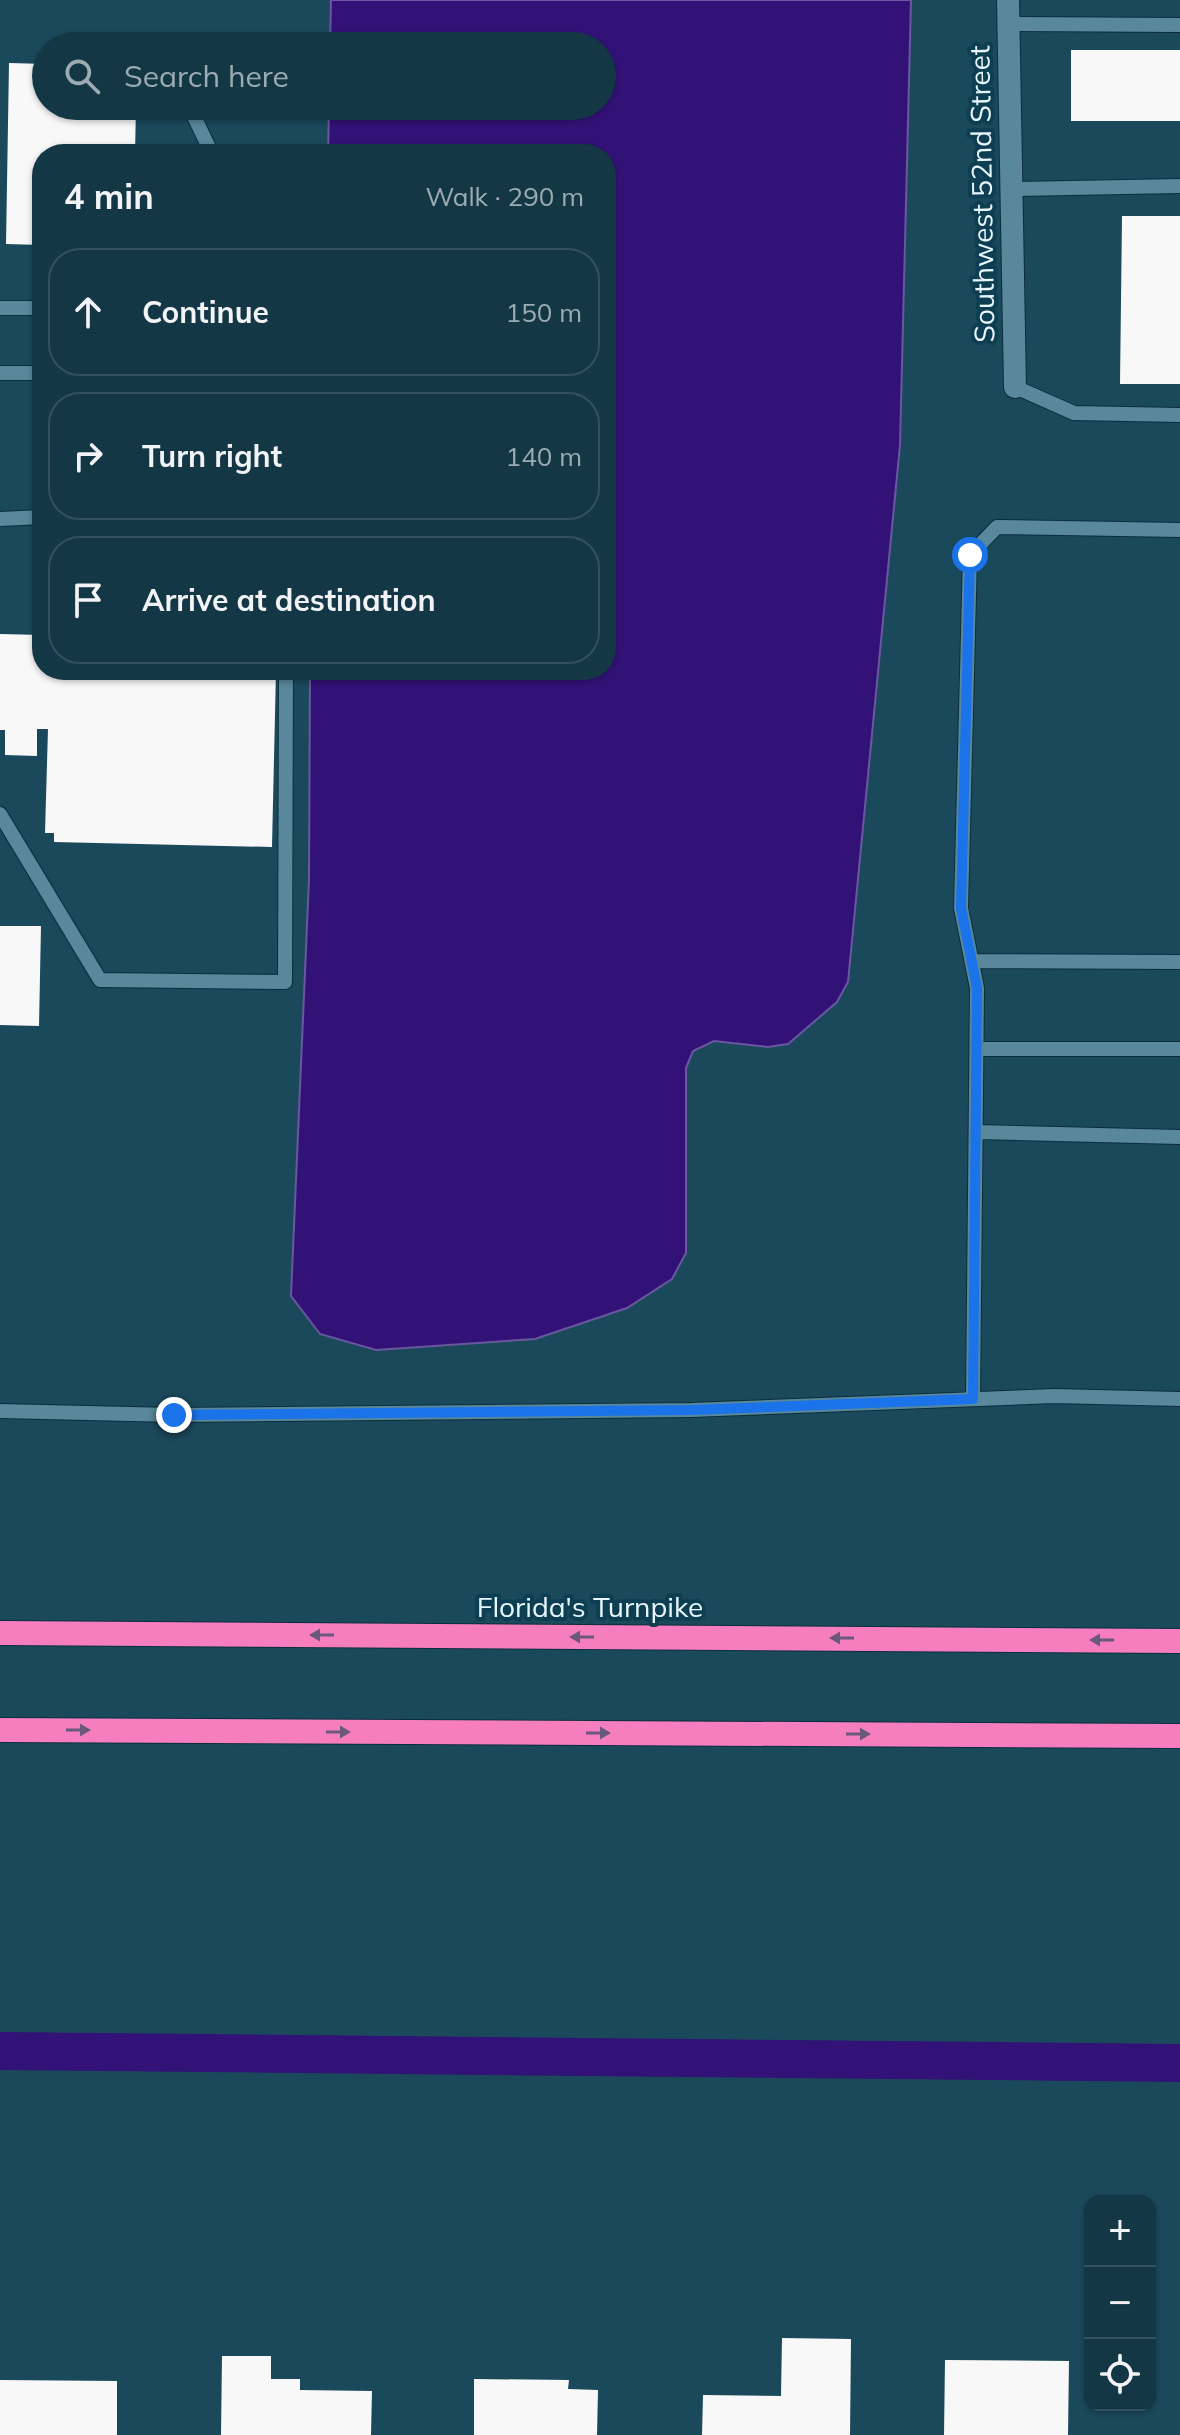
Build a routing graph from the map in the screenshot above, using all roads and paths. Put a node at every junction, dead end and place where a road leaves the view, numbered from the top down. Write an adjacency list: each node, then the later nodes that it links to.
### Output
1 (1008, 0): 2 (street, Southwest 52nd Street)
2 (1008, 24): 3 (lane); 7 (street, Southwest 52nd Street)
3 (1180, 25)
4 (196, 120): 5 (lane)
5 (207, 144)
6 (1180, 186): 7 (lane)
7 (1011, 189): 12 (street, Southwest 52nd Street)
8 (0, 308): 9 (lane)
9 (32, 308)
10 (0, 373): 11 (lane)
11 (32, 373)
12 (1015, 387): 13 (lane)
13 (1180, 415)
14 (32, 517): 15 (lane)
15 (0, 519)
16 (1180, 530): 19 (lane)
17 (286, 680): 18 (lane)
18 (0, 814)
19 (972, 961): 20 (lane); 21 (lane)
20 (1180, 962)
21 (977, 1049): 22 (lane); 23 (lane)
22 (1180, 1049)
23 (976, 1132): 24 (lane); 25 (lane)
24 (1180, 1137)
25 (973, 1399): 26 (lane); 27 (lane)
26 (1180, 1399)
27 (0, 1411)
28 (0, 1633): 29 (highway, Florida's Turnpike, one-way to 28)
29 (1180, 1641)
30 (0, 1730): 31 (highway, one-way to 31)
31 (1180, 1736)

